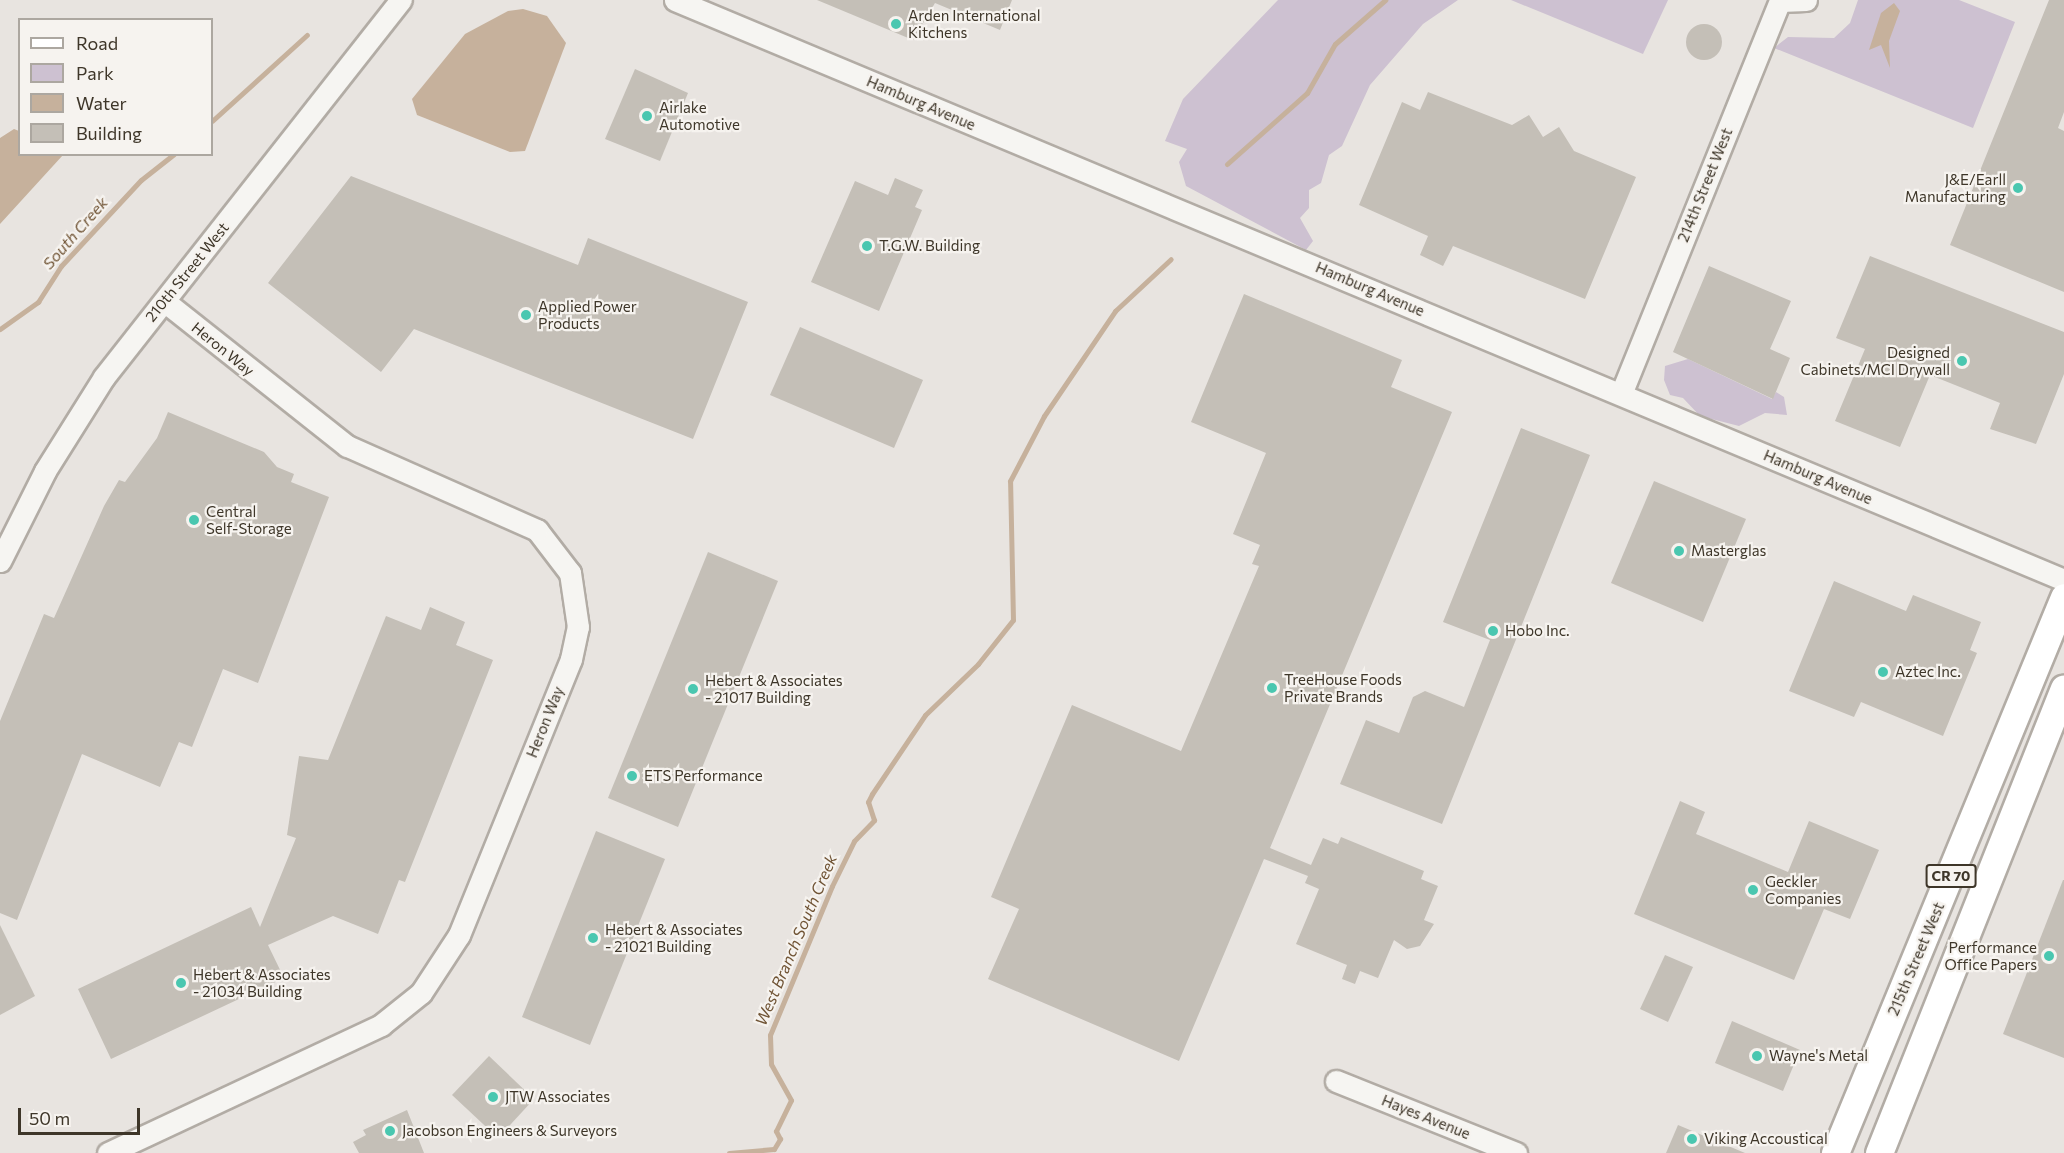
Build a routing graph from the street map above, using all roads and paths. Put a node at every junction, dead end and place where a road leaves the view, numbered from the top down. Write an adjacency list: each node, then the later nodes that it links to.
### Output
1 (401, 0): 4 (street, 210th Street West)
2 (675, 0): 5 (street, Hamburg Avenue)
3 (1806, 0): 5 (street, 214th Street West)
4 (164, 301): 6 (street, 210th Street West); 11 (street, Heron Way)
5 (1621, 394): 7 (street, Hamburg Avenue)
6 (0, 561)
7 (2064, 580)
8 (2064, 597): 13 (main road, 215th Street West / CR 70)
9 (2064, 689): 14 (main road, CR 70)
10 (1336, 1081): 12 (street, Hayes Avenue)
11 (108, 1153)
12 (1516, 1153)
13 (1835, 1153)
14 (1879, 1153)

